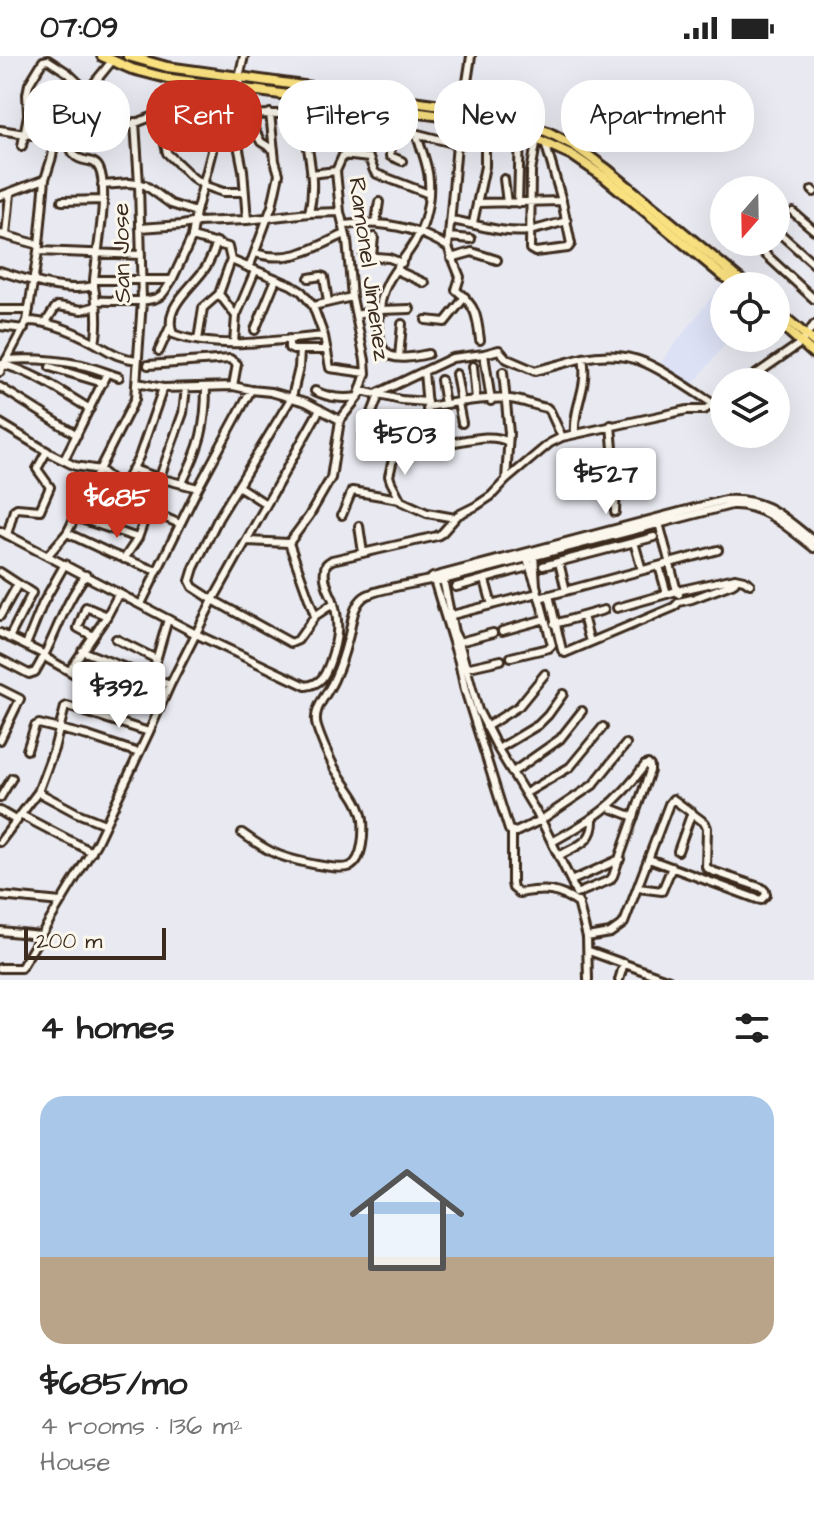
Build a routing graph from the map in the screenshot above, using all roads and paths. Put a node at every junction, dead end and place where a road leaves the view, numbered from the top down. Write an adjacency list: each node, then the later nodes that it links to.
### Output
1 (102, 56): 7 (main road)
2 (128, 56): 6 (main road)
3 (169, 56): 8 (street)
4 (244, 56): 9 (street)
5 (471, 56): 15 (street)
6 (147, 59): 8 (main road)
7 (112, 61): 12 (street); 13 (main road)
8 (167, 67): 9 (main road)
9 (239, 77): 14 (street); 16 (main road)
10 (31, 80): 11 (street)
11 (75, 80)
12 (96, 80)
13 (178, 80)
14 (239, 80)
15 (467, 80)
16 (434, 104)
17 (262, 113): 18 (street)
18 (270, 113): 19 (street); 31 (street)
19 (278, 113)
20 (146, 118): 21 (street)
21 (135, 122): 22 (street); 51 (street, San Jose)
22 (130, 124)
23 (0, 130): 26 (street)
24 (24, 130): 26 (street)
25 (545, 131): 105 (main road)
26 (23, 134): 30 (street)
27 (418, 140): 56 (street)
28 (545, 142): 104 (main road)
29 (262, 143): 31 (street)
30 (22, 146)
31 (274, 150): 70 (street)
32 (52, 152): 49 (street)
33 (71, 152): 52 (street)
34 (167, 152): 53 (street)
35 (212, 152): 53 (street)
36 (239, 152): 54 (street)
37 (309, 152): 48 (street)
38 (344, 152): 45 (street, Ramonel Jimenez)
39 (391, 152): 46 (street)
40 (456, 152): 72 (street)
41 (486, 152): 63 (street)
42 (519, 152): 65 (street)
43 (537, 152): 62 (street)
44 (545, 152): 60 (street)
45 (343, 155): 47 (street, Ramonel Jimenez); 56 (street)
46 (402, 161)
47 (336, 171): 48 (street); 67 (street, Ramonel Jimenez)
48 (311, 174): 69 (street)
49 (45, 179): 55 (street); 91 (street)
50 (504, 179): 64 (street)
51 (139, 184): 52 (street); 66 (street); 78 (street, San Jose)
52 (102, 185): 58 (street)
53 (203, 185): 54 (street); 66 (street)
54 (244, 192): 71 (street)
55 (10, 194): 57 (street); 81 (street)
56 (429, 194): 83 (street)
57 (0, 196)
58 (103, 200): 59 (street); 93 (street)
59 (62, 201)
60 (562, 201): 62 (street); 73 (street)
61 (379, 202): 74 (street)
62 (531, 202): 65 (street); 80 (street)
63 (477, 203): 64 (street); 76 (street)
64 (507, 203): 65 (street)
65 (518, 203)
66 (196, 212): 75 (street)
67 (340, 212): 69 (street); 77 (street, Ramonel Jimenez)
68 (793, 212): 79 (street)
69 (309, 213): 70 (street)
70 (268, 217): 71 (street); 92 (street)
71 (247, 220): 75 (street)
72 (451, 220): 76 (street); 86 (street)
73 (567, 221): 80 (street); 80 (street)
74 (376, 222): 77 (street); 83 (street)
75 (194, 223): 78 (street); 84 (street)
76 (473, 223): 80 (street)
77 (343, 225): 82 (street, Ramonel Jimenez)
78 (140, 228): 94 (street, San Jose)
79 (814, 230)
80 (530, 231)
81 (3, 234): 91 (street)
82 (345, 234): 92 (street); 114 (street, Ramonel Jimenez)
83 (420, 234): 90 (street); 99 (street)
84 (192, 237): 88 (street); 109 (street)
85 (374, 237): 99 (street)
86 (449, 237): 87 (street); 90 (street)
87 (471, 239)
88 (217, 242): 97 (street); 134 (street)
89 (790, 243): 100 (street)
90 (448, 247): 96 (street)
91 (38, 248): 93 (street); 110 (street)
92 (255, 253): 101 (street)
93 (96, 254): 94 (street); 111 (street)
94 (141, 255): 107 (street, San Jose)
95 (767, 256): 116 (street)
96 (451, 258): 98 (street); 115 (street)
97 (231, 260): 101 (street); 113 (street)
98 (497, 260)
99 (402, 263): 102 (street)
100 (814, 264)
101 (252, 269): 108 (street); 126 (street)
102 (396, 270): 112 (street); 124 (street)
103 (0, 271): 110 (street)
104 (718, 272)
105 (731, 272)
106 (309, 278): 118 (street)
107 (141, 279): 109 (street); 111 (street); 117 (street, San Jose)
108 (276, 279): 120 (street); 137 (street)
109 (169, 280): 117 (street)
110 (32, 282): 111 (street); 123 (street)
111 (94, 283): 119 (street)
112 (425, 283)
113 (219, 294): 126 (street); 140 (street)
114 (352, 297): 118 (street); 125 (street, Ramonel Jimenez)
115 (465, 297): 127 (street); 141 (street)
116 (814, 299)
117 (142, 301): 119 (street); 155 (street, San Jose)
118 (328, 302): 120 (street)
119 (97, 303): 129 (street); 143 (street)
120 (313, 306): 138 (street)
121 (410, 309): 124 (street)
122 (0, 310): 123 (street)
123 (29, 310): 128 (street)
124 (379, 310): 125 (street); 145 (street)
125 (356, 315): 146 (street, Ramonel Jimenez)
126 (236, 316): 144 (street)
127 (426, 320)
128 (27, 321): 129 (street); 135 (street)
129 (46, 322): 143 (street)
130 (402, 324): 153 (street)
131 (790, 324): 142 (main road)
132 (814, 325): 142 (street)
133 (0, 326): 135 (street)
134 (170, 327): 140 (street); 149 (street)
135 (24, 329): 156 (street)
136 (790, 329): 142 (main road)
137 (255, 330)
138 (324, 336): 139 (street); 148 (street)
139 (289, 339): 144 (street); 147 (street)
140 (198, 340): 144 (street)
141 (480, 340)
142 (807, 340): 152 (main road); 160 (street)
143 (95, 343): 155 (street)
144 (234, 343)
145 (380, 345): 146 (street); 153 (street)
146 (362, 346): 165 (street, Ramonel Jimenez)
147 (300, 350): 148 (street); 180 (street)
148 (327, 350): 165 (street)
149 (159, 351)
150 (428, 354): 153 (street)
151 (484, 354): 154 (street); 162 (street); 184 (street)
152 (814, 354)
153 (399, 357)
154 (583, 358): 185 (street); 197 (street)
155 (137, 360): 171 (street, San Jose)
156 (3, 363): 157 (street); 161 (street); 169 (street)
157 (51, 364): 164 (street); 169 (street); 170 (street)
158 (148, 365): 172 (street)
159 (473, 366): 183 (street)
160 (766, 368)
161 (0, 372)
162 (424, 372): 179 (street); 188 (street)
163 (503, 372): 182 (street)
164 (107, 373): 167 (street); 170 (street)
165 (366, 373): 181 (street, Ramonel Jimenez)
166 (456, 374): 186 (street)
167 (119, 377)
168 (441, 380): 187 (street)
169 (44, 382): 190 (street)
170 (103, 383): 190 (street)
171 (137, 383): 175 (street); 205 (street, San Jose)
172 (233, 386): 174 (street); 177 (street)
173 (0, 387): 198 (street)
174 (206, 387): 176 (street); 208 (street)
175 (163, 388): 176 (street); 204 (street)
176 (186, 388): 206 (street)
177 (251, 390): 180 (street); 211 (street)
178 (315, 391): 181 (street)
179 (378, 395): 181 (street); 188 (street); 200 (street)
180 (292, 397): 191 (street); 210 (street)
181 (358, 397): 192 (street, Ramonel Jimenez)
182 (507, 399): 184 (street); 199 (street); 201 (street)
183 (476, 400): 184 (street); 186 (street)
184 (491, 401)
185 (710, 402)
186 (459, 403): 187 (street); 194 (street)
187 (445, 404): 188 (street)
188 (427, 405): 201 (street)
189 (710, 406): 196 (street)
190 (90, 409): 198 (street)
191 (320, 409): 192 (street); 213 (street)
192 (340, 420): 230 (street)
193 (0, 423): 202 (street)
194 (462, 423)
195 (374, 424): 212 (street)
196 (611, 425): 197 (street); 215 (street)
197 (575, 433): 199 (street)
198 (77, 435): 203 (street)
199 (562, 437): 207 (street)
200 (362, 438)
201 (508, 442): 207 (street)
202 (47, 451): 203 (street); 223 (street)
203 (64, 460): 205 (street)
204 (133, 469): 206 (street); 209 (street)
205 (100, 470): 209 (street); 217 (street, San Jose)
206 (159, 478): 208 (street); 214 (street)
207 (506, 480): 218 (street)
208 (182, 483): 211 (street)
209 (122, 486): 214 (street); 221 (street)
210 (238, 486): 213 (street); 260 (street)
211 (198, 488): 220 (street)
212 (399, 499): 216 (street); 218 (street)
213 (266, 504): 227 (street)
214 (148, 510): 220 (street); 226 (street)
215 (615, 512)
216 (342, 515)
217 (75, 517): 221 (street); 224 (street, San Jose)
218 (455, 518): 233 (street)
219 (658, 521): 228 (street); 231 (street); 235 (street); 238 (street)
220 (180, 524): 244 (street)
221 (102, 525): 226 (street)
222 (359, 526): 233 (street)
223 (4, 533): 234 (street)
224 (67, 533): 234 (street, San Jose); 236 (street)
225 (654, 537): 229 (street)
226 (138, 538): 236 (street)
227 (247, 541): 230 (street); 260 (street)
228 (814, 541)
229 (634, 542): 237 (street); 243 (street)
230 (289, 543): 268 (street)
231 (814, 548)
232 (718, 550): 238 (street)
233 (363, 553): 261 (street)
234 (48, 555): 239 (street)
235 (530, 555): 247 (street); 258 (street)
236 (124, 559): 244 (street)
237 (559, 562): 240 (street); 254 (street)
238 (668, 563): 241 (street); 259 (street)
239 (65, 564): 246 (street); 283 (street)
240 (543, 566)
241 (659, 566): 243 (street); 256 (street)
242 (524, 568): 250 (street)
243 (642, 570): 254 (street)
244 (157, 571): 262 (street)
245 (0, 572): 251 (street)
246 (86, 575): 255 (street); 285 (street)
247 (442, 577): 249 (street); 269 (street)
248 (735, 578): 252 (street); 259 (street); 259 (street)
249 (432, 580): 269 (street); 322 (street)
250 (485, 580): 253 (street); 263 (street)
251 (18, 584): 266 (street); 279 (street)
252 (750, 584)
253 (456, 587)
254 (566, 591): 257 (street)
255 (119, 593): 262 (street); 267 (street)
256 (667, 594): 259 (street); 264 (street)
257 (549, 595): 258 (street); 273 (street)
258 (539, 596): 263 (street); 272 (street)
259 (680, 596): 282 (street)
260 (213, 600): 268 (street); 277 (street)
261 (334, 603): 268 (street); 277 (street)
262 (141, 604): 271 (street)
263 (492, 605): 269 (street)
264 (617, 608)
265 (604, 610): 270 (street)
266 (0, 616)
267 (107, 616): 278 (street); 278 (street)
268 (315, 616)
269 (447, 616): 281 (street); 290 (street)
270 (583, 616): 273 (street); 282 (street)
271 (168, 619): 277 (street); 288 (street)
272 (545, 623): 273 (street); 274 (street); 286 (street)
273 (555, 623): 282 (street)
274 (502, 631)
275 (0, 633): 279 (street)
276 (493, 633): 281 (street)
277 (196, 634): 294 (street)
278 (93, 636): 284 (street)
279 (9, 638): 283 (street)
280 (116, 639): 288 (street)
281 (459, 642): 290 (street)
282 (590, 642)
283 (26, 645): 285 (street)
284 (82, 651): 291 (street); 293 (street)
285 (45, 655): 287 (street); 291 (street)
286 (511, 657)
287 (0, 659)
288 (156, 659): 293 (street)
289 (501, 660): 290 (street)
290 (463, 668): 301 (street)
291 (70, 670): 297 (street)
292 (545, 674): 301 (street)
293 (151, 678): 294 (street)
294 (170, 685): 297 (street)
295 (0, 689): 303 (street)
296 (563, 694): 305 (street)
297 (158, 711): 302 (street)
298 (582, 711): 308 (street)
299 (603, 727): 311 (street)
300 (59, 728): 302 (street); 306 (street); 307 (street); 310 (street)
301 (482, 728): 305 (street); 321 (street)
302 (149, 732): 307 (street)
303 (0, 740)
304 (626, 744): 319 (street)
305 (498, 749): 308 (street)
306 (27, 750)
307 (139, 753): 320 (street)
308 (513, 772): 311 (street)
309 (12, 778): 312 (street)
310 (38, 792): 317 (street); 320 (street)
311 (526, 793): 319 (street)
312 (0, 798)
313 (608, 807): 316 (street); 316 (street); 318 (street)
314 (0, 811): 317 (street)
315 (692, 812): 325 (street); 329 (street); 330 (street)
316 (634, 817): 328 (street)
317 (19, 818): 323 (street); 326 (street)
318 (593, 819): 324 (street); 327 (street)
319 (541, 820): 321 (street); 324 (street)
320 (105, 824): 326 (street)
321 (512, 832): 336 (street)
322 (242, 833)
323 (0, 842)
324 (552, 842): 327 (street)
325 (678, 851)
326 (92, 852): 335 (street)
327 (559, 856): 331 (street)
328 (620, 859): 331 (street); 333 (street)
329 (649, 859): 330 (street); 332 (street)
330 (672, 867): 332 (street)
331 (571, 881): 333 (street)
332 (638, 888): 339 (street)
333 (576, 894): 336 (street)
334 (0, 896): 335 (street)
335 (61, 902): 338 (street)
336 (579, 904): 339 (street)
337 (0, 931): 338 (street)
338 (40, 935): 342 (street)
339 (587, 937): 340 (street)
340 (589, 951): 341 (street); 343 (street)
341 (624, 963): 344 (street); 345 (street)
342 (0, 968)
343 (588, 980)
344 (619, 980)
345 (669, 980)

